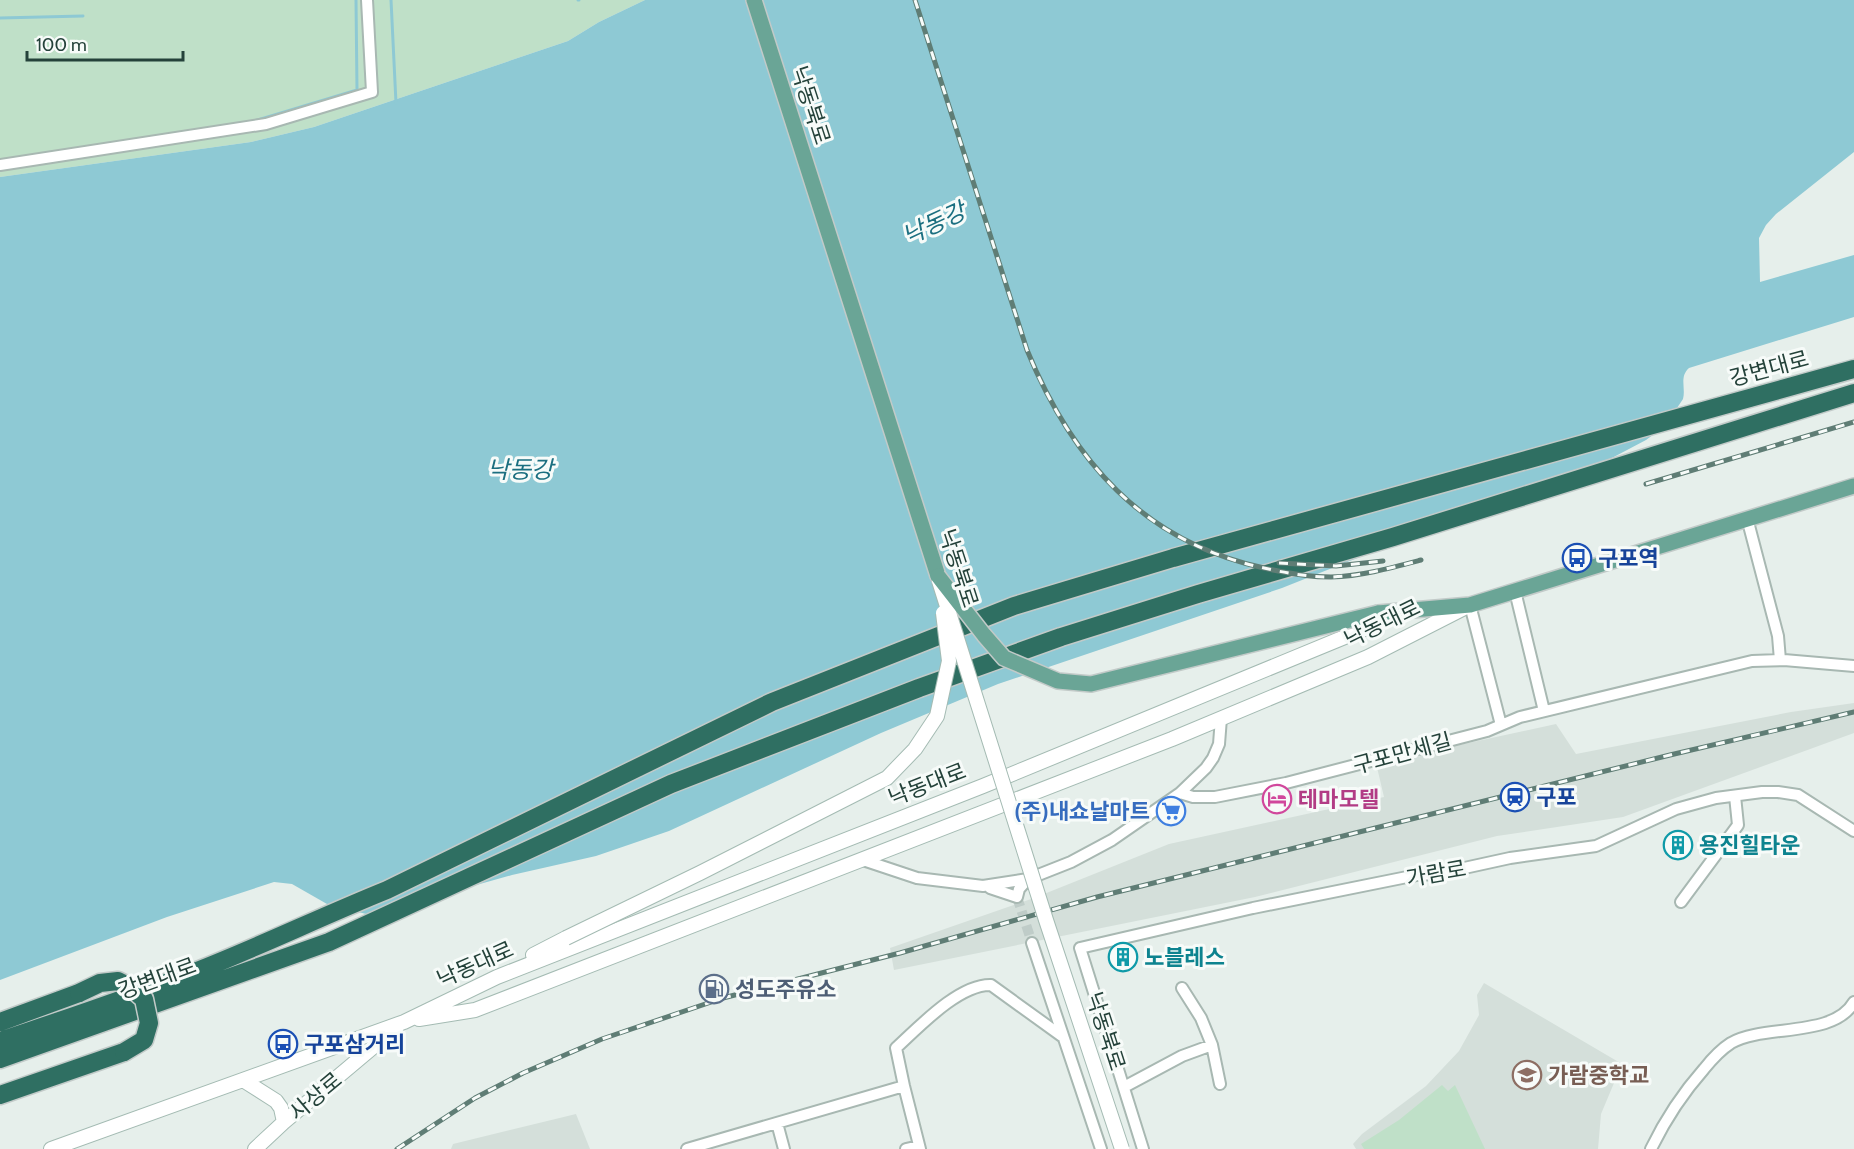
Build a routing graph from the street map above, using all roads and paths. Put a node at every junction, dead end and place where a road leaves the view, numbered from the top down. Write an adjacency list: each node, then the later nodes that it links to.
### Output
1 (367, 0): 3 (street)
2 (754, 0): 8 (main road, 낙동북로)
3 (0, 165)
4 (1854, 369): 29 (highway, 강변대로, bridge)
5 (1854, 393): 31 (highway, 강변대로, bridge)
6 (1854, 486): 7 (main road, 낙동대로)
7 (1747, 518): 9 (main road, 낙동대로); 11 (street)
8 (938, 576): 10 (main road, bridge); 27 (main road, bridge); 46 (main road, 낙동북로, bridge)
9 (1515, 591): 10 (main road, 낙동대로); 13 (street)
10 (1470, 604): 14 (main road, 낙동대로); 15 (street); 27 (main road, 낙동대로)
11 (1779, 660): 12 (street, 구포만세길); 13 (street, 구포만세길)
12 (1854, 666)
13 (1544, 711): 15 (street, 구포만세길)
14 (1221, 718): 16 (street); 19 (main road, 낙동대로)
15 (1501, 725): 16 (street, 구포만세길)
16 (1180, 794): 20 (street)
17 (1735, 796): 18 (street, 가람로); 22 (street); 35 (street, 가람로)
18 (1854, 831)
19 (863, 860): 21 (street); 27 (main road, 낙동대로)
20 (1028, 879): 21 (street); 21 (street)
21 (983, 886)
22 (1681, 902)
23 (1032, 943): 28 (street)
24 (1182, 988): 30 (street)
25 (1854, 1002): 48 (street)
26 (0, 1022): 36 (highway, bridge)
27 (404, 1022): 32 (main road, 낙동대로); 37 (main road, 사상로)
28 (1063, 1037): 34 (street); 45 (street)
29 (0, 1041)
30 (1212, 1044): 33 (street); 35 (street)
31 (0, 1059)
32 (243, 1080): 37 (main road); 40 (main road, 낙동대로)
33 (1220, 1084)
34 (904, 1086): 38 (street); 39 (street)
35 (1124, 1087): 47 (street)
36 (0, 1095)
37 (284, 1122): 41 (main road, 사상로)
38 (777, 1123): 42 (street); 43 (street)
39 (920, 1147): 44 (street)
40 (51, 1149)
41 (255, 1149)
42 (687, 1149)
43 (784, 1149)
44 (906, 1149)
45 (1101, 1149)
46 (1122, 1149)
47 (1143, 1149)
48 (1651, 1149)

